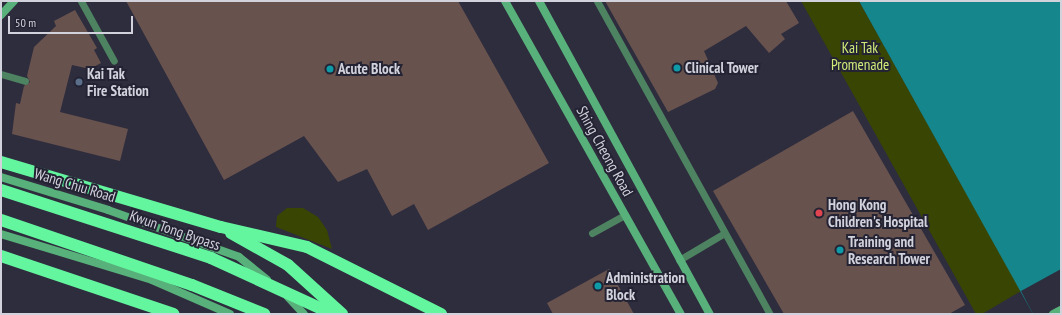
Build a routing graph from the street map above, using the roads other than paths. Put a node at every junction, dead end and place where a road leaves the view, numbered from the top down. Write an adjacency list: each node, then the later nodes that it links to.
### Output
1 (14, 1): 6 (main road)
2 (81, 1): 7 (lane)
3 (505, 1): 13 (main road, Shing Cheong Road)
4 (539, 1): 20 (main road, Shing Cheong Road)
5 (597, 1): 18 (lane)
6 (1, 15)
7 (114, 61)
8 (1, 74): 9 (lane)
9 (25, 81)
10 (1, 162): 15 (highway)
11 (1, 176): 25 (main road, Wang Chiu Road)
12 (1, 190): 26 (highway, Kwun Tong Bypass)
13 (625, 215): 16 (lane); 29 (main road, Shing Cheong Road)
14 (1, 220): 24 (highway)
15 (221, 227): 27 (highway); 28 (highway)
16 (592, 233)
17 (1, 234): 23 (main road)
18 (723, 234): 20 (lane); 31 (lane)
19 (1, 256): 22 (highway)
20 (679, 260): 30 (main road, Shing Cheong Road)
21 (1061, 310): 32 (main road)
22 (172, 314)
23 (230, 314)
24 (264, 314)
25 (304, 314)
26 (333, 314)
27 (342, 314)
28 (440, 314)
29 (681, 314)
30 (710, 314)
31 (770, 314)
32 (1053, 314)

